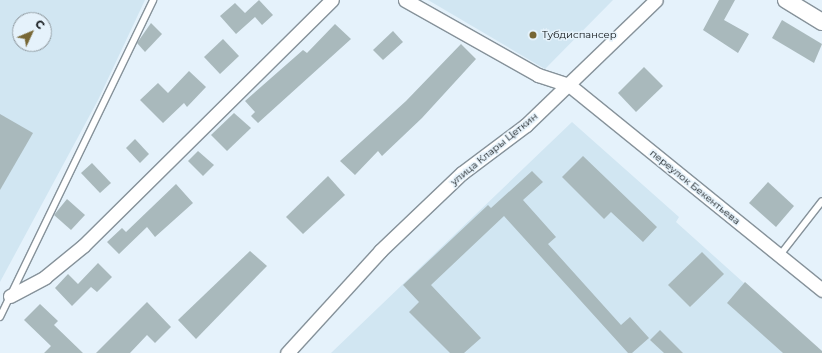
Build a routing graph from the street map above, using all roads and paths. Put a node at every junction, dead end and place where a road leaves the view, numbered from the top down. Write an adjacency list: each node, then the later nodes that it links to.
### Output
1 (153, 0): 11 (lane)
2 (332, 0): 11 (street)
3 (406, 0): 7 (street)
4 (656, 0): 7 (street, улица Клары Цеткин)
5 (786, 0): 6 (street)
6 (822, 22)
7 (569, 85): 9 (street, переулок Бекентьева); 13 (street, улица Клары Цеткин)
8 (822, 201): 9 (lane)
9 (780, 255): 10 (street, переулок Бекентьева)
10 (822, 290)
11 (10, 296): 12 (lane)
12 (0, 317)
13 (287, 353)

